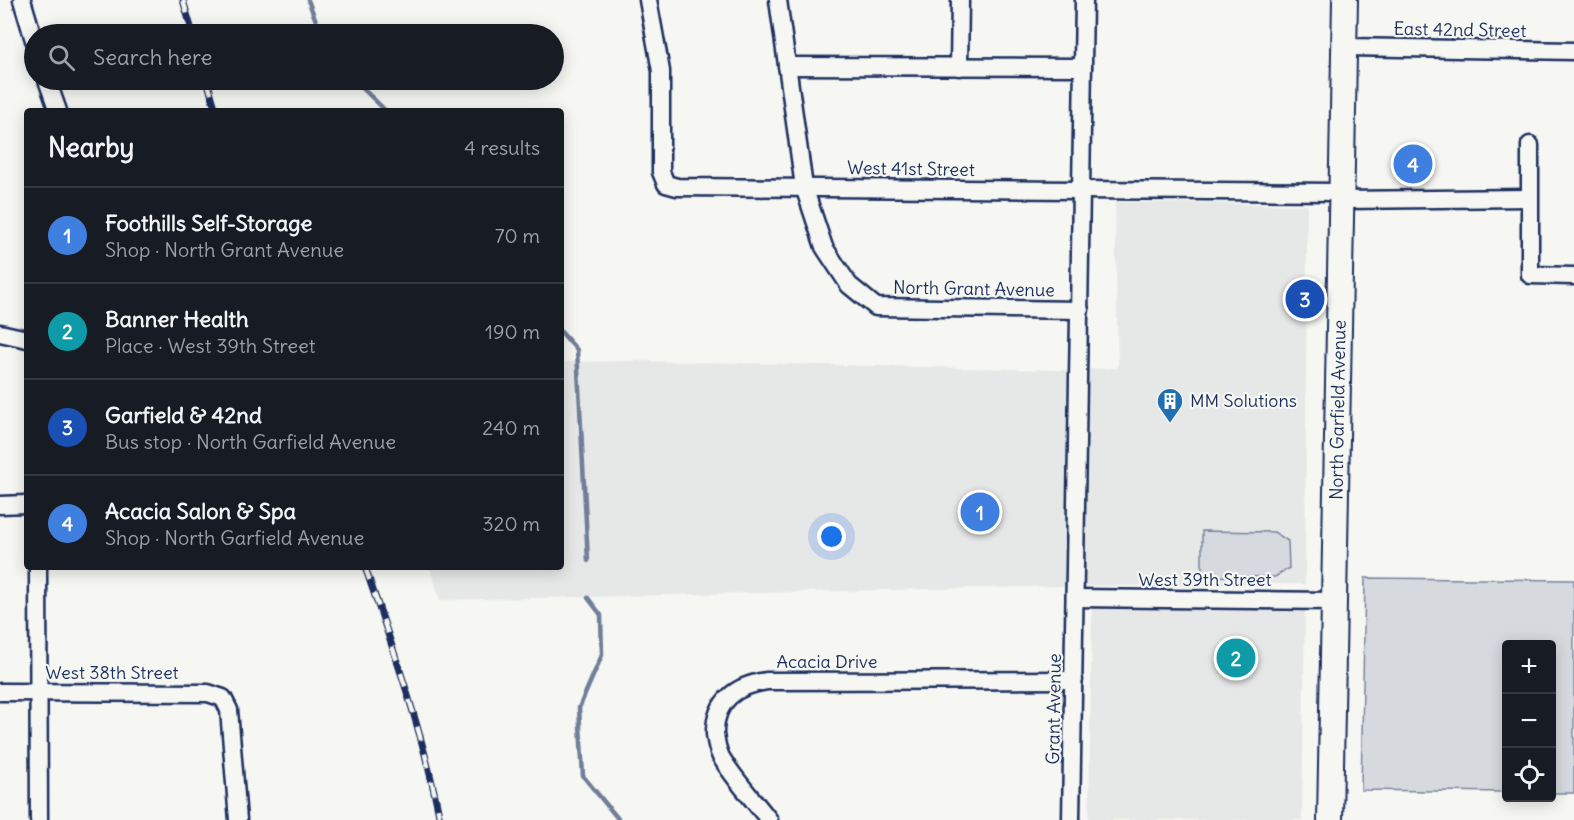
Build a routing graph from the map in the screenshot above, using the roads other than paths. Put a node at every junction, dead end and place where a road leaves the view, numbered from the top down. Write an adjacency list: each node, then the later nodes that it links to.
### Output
1 (22, 0): 7 (street)
2 (648, 0): 16 (street, West 41st Street)
3 (778, 0): 10 (street, North Grant Avenue)
4 (960, 0): 11 (street)
5 (1084, 0): 12 (street, North Grant Avenue)
6 (1345, 0): 8 (highway, North Garfield Avenue)
7 (29, 24)
8 (1345, 47): 9 (street, East 42nd Street); 18 (highway, North Garfield Avenue)
9 (1574, 51)
10 (787, 66): 11 (street); 16 (street, North Grant Avenue)
11 (959, 67): 12 (street)
12 (1083, 67): 17 (street, North Grant Avenue)
13 (50, 90): 14 (street)
14 (56, 108)
15 (1530, 145): 19 (street)
16 (804, 187): 17 (street, West 41st Street); 21 (street, North Grant Avenue)
17 (1081, 190): 18 (street, West 41st Street); 21 (street, North Grant Avenue)
18 (1342, 196): 19 (street, West 41st Street); 28 (highway, North Garfield Avenue)
19 (1529, 198): 20 (street)
20 (1574, 276)
21 (1080, 310): 27 (street, North Grant Avenue)
22 (0, 333): 23 (street)
23 (24, 338)
24 (24, 504): 25 (street)
25 (0, 505)
26 (38, 570): 31 (street)
27 (1075, 598): 28 (street, West 39th Street); 29 (street, Grant Avenue)
28 (1334, 601): 36 (highway, North Garfield Avenue)
29 (1074, 680): 34 (street, Acacia Drive); 35 (street, Grant Avenue)
30 (0, 692): 31 (street, West 38th Street)
31 (39, 692): 32 (street); 33 (street, West 38th Street)
32 (39, 820)
33 (238, 820)
34 (769, 820)
35 (1071, 820)
36 (1330, 820)

